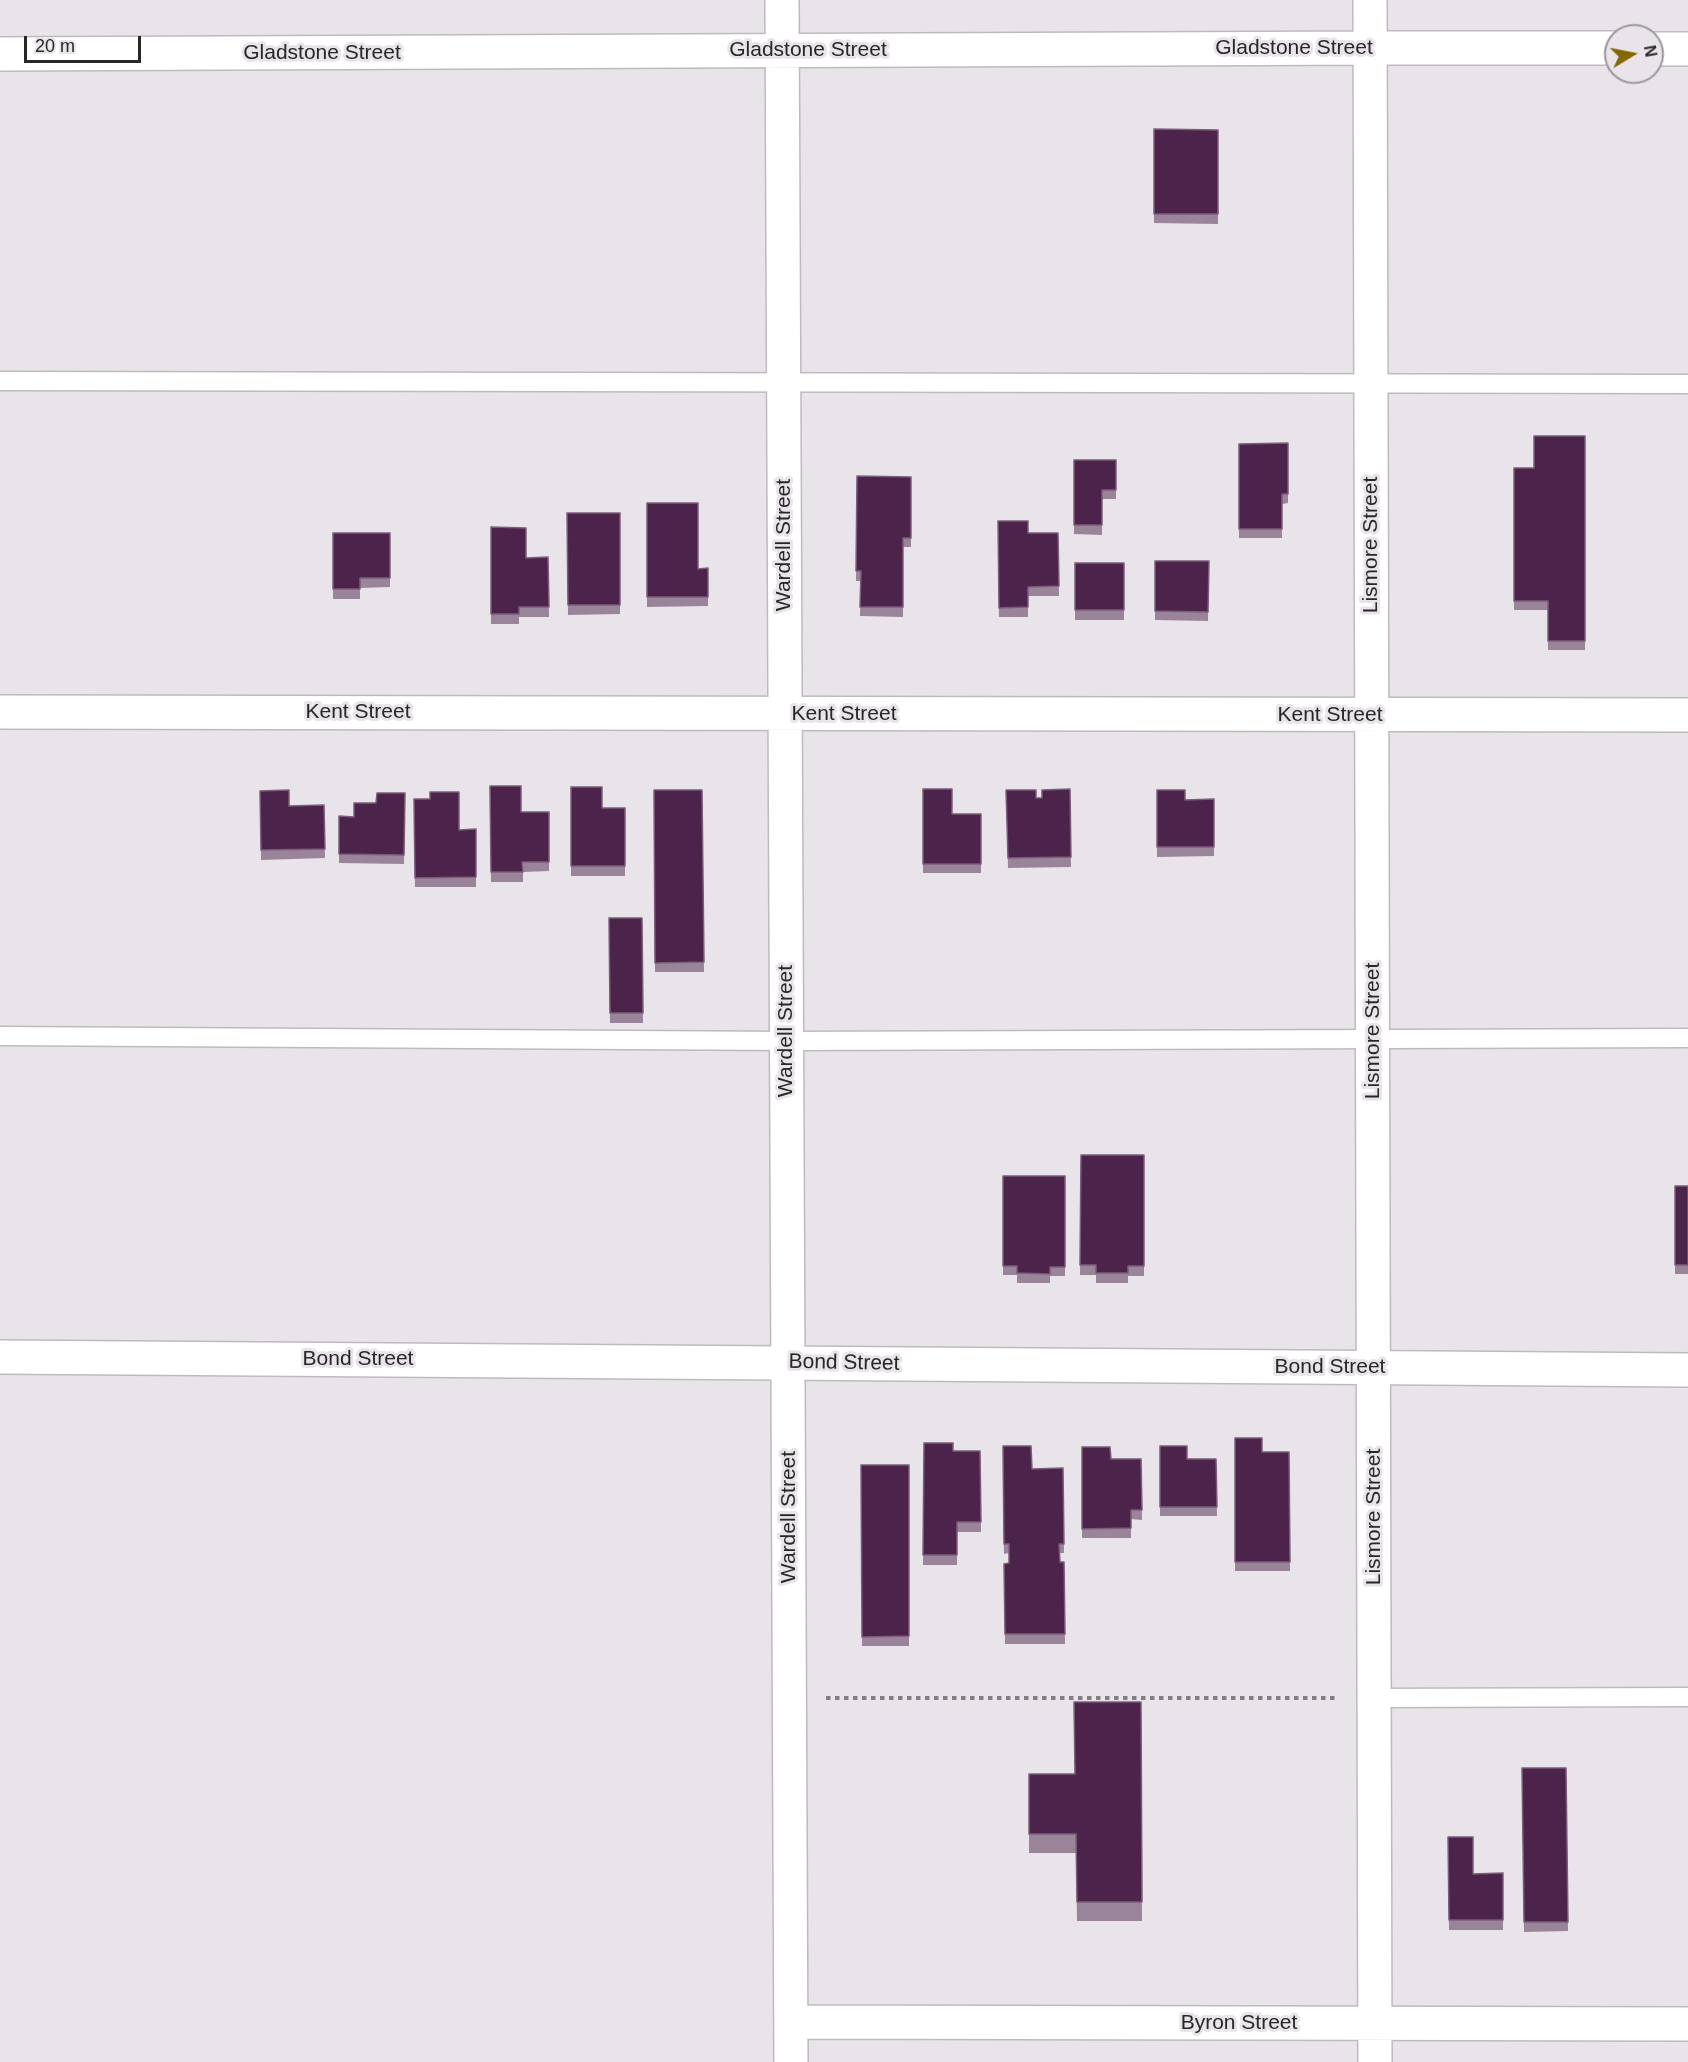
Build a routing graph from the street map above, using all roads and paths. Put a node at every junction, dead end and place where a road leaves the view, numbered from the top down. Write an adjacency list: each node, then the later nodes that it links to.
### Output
1 (782, 0): 7 (street, Wardell Street)
2 (1370, 0): 3 (street, Lismore Street)
3 (1370, 48): 4 (street, Gladstone Street); 7 (street, Gladstone Street); 10 (street, Lismore Street)
4 (1604, 48)
5 (1664, 48): 6 (street)
6 (1688, 49)
7 (782, 50): 8 (street, Gladstone Street); 11 (street, Wardell Street)
8 (0, 54)
9 (0, 381): 11 (lane)
10 (1371, 382): 11 (lane); 12 (lane); 15 (street, Lismore Street)
11 (784, 383): 14 (street, Wardell Street)
12 (1688, 384)
13 (0, 712): 14 (street, Kent Street)
14 (785, 714): 15 (street, Kent Street); 20 (street, Wardell Street)
15 (1372, 715): 16 (street, Kent Street); 19 (street, Lismore Street)
16 (1688, 715)
17 (0, 1036): 20 (lane)
18 (1688, 1038): 19 (lane)
19 (1373, 1039): 20 (lane); 23 (street, Lismore Street)
20 (786, 1041): 22 (street, Wardell Street)
21 (0, 1357): 22 (street, Bond Street)
22 (788, 1363): 23 (street, Bond Street); 26 (street, Wardell Street)
23 (1374, 1368): 24 (street, Bond Street); 27 (street, Lismore Street)
24 (1688, 1370)
25 (1688, 1697): 27 (lane)
26 (789, 1698): 27 (path); 28 (street, Wardell Street)
27 (1374, 1698): 29 (street, Lismore Street)
28 (791, 2022): 29 (street, Byron Street); 31 (street, Wardell Street)
29 (1375, 2023): 30 (street, Byron Street); 32 (street, Lismore Street)
30 (1688, 2024)
31 (791, 2062)
32 (1375, 2062)

